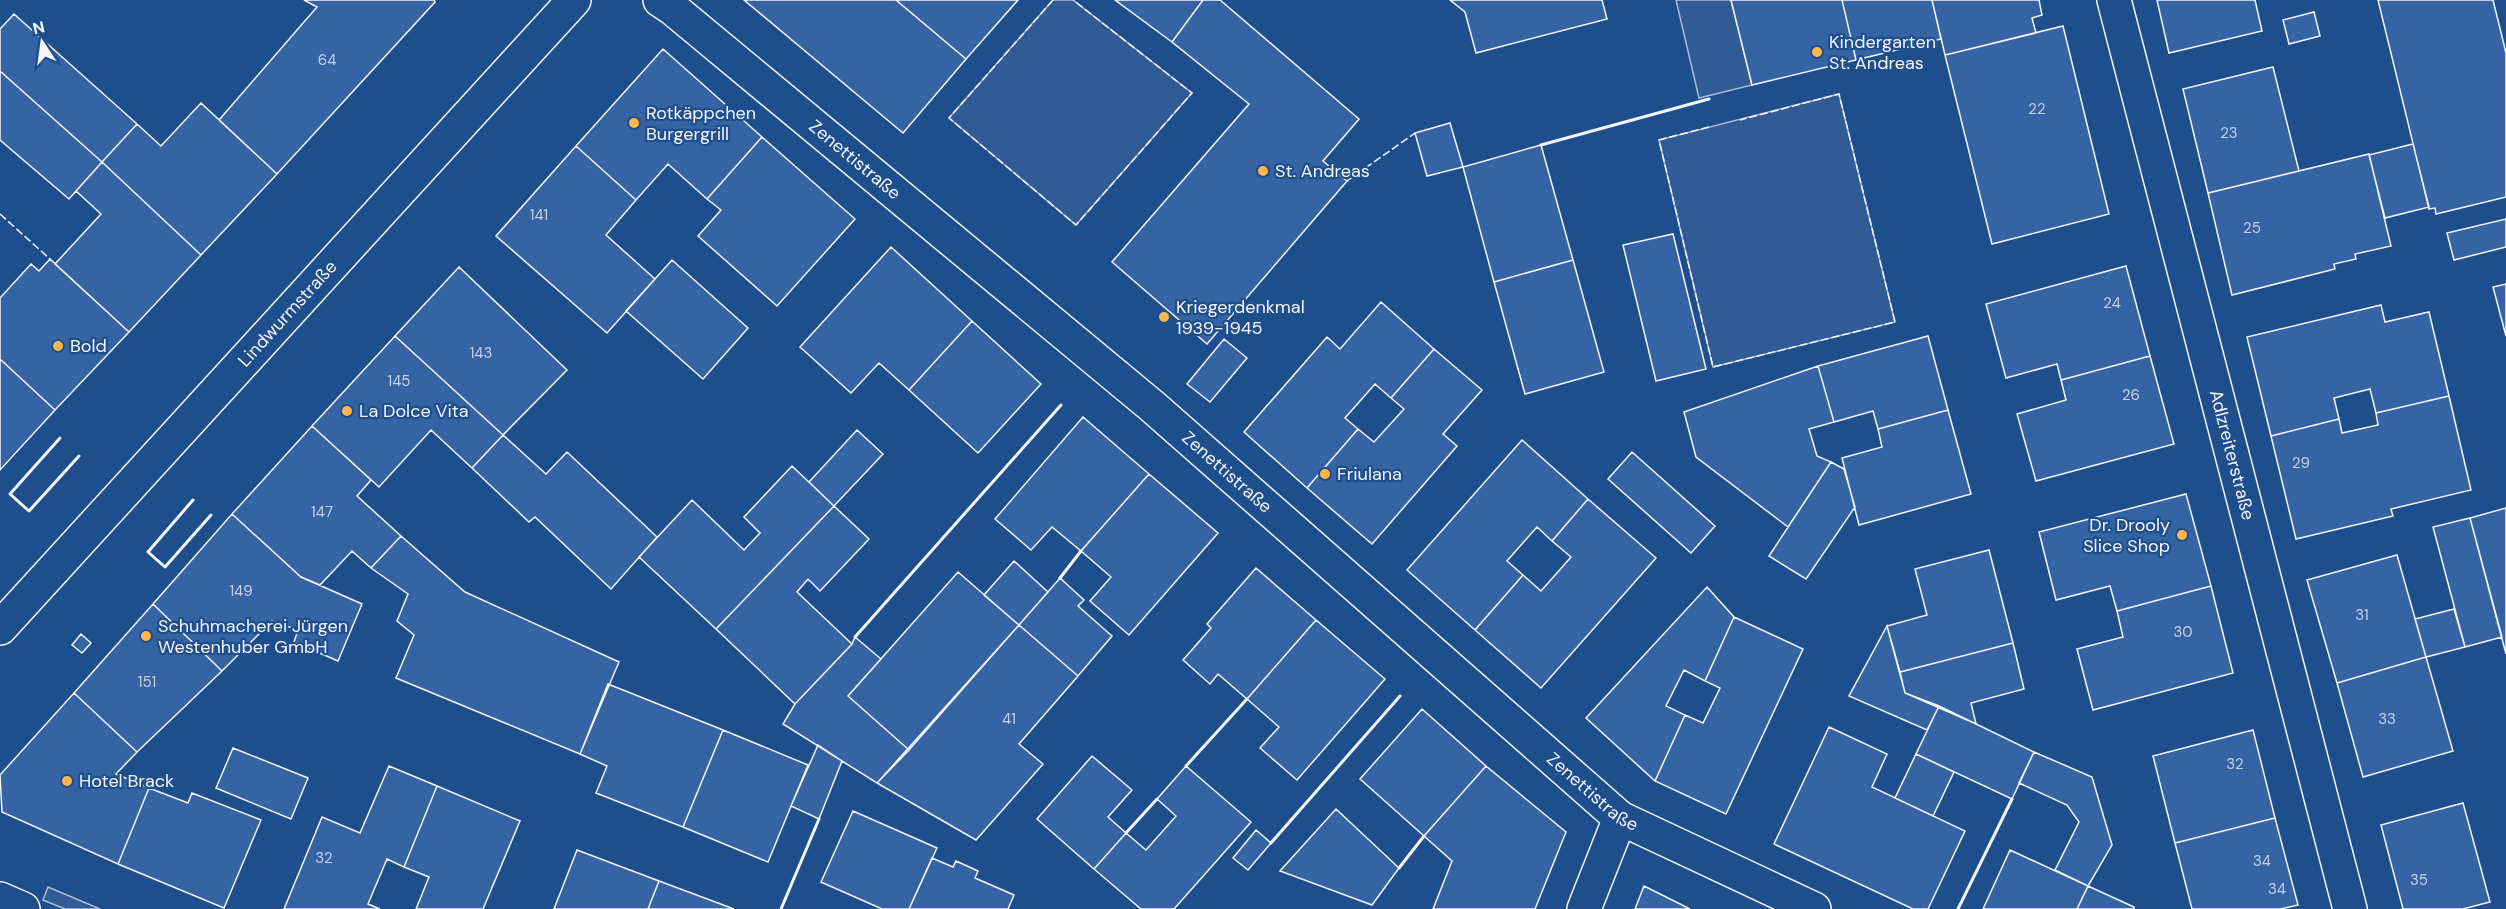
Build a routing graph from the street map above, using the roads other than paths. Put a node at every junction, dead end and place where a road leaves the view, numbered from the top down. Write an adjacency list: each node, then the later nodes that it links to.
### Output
1 (574, 0): 4 (street, Lindwurmstraße)
2 (660, 0): 5 (street, Zenettistraße)
3 (2114, 0): 10 (street, Adlzreiterstraße)
4 (0, 628)
5 (1620, 818): 8 (street); 9 (street, Zenettistraße)
6 (0, 899): 7 (street)
7 (22, 909)
8 (1584, 909)
9 (1814, 909)
10 (2350, 909)

